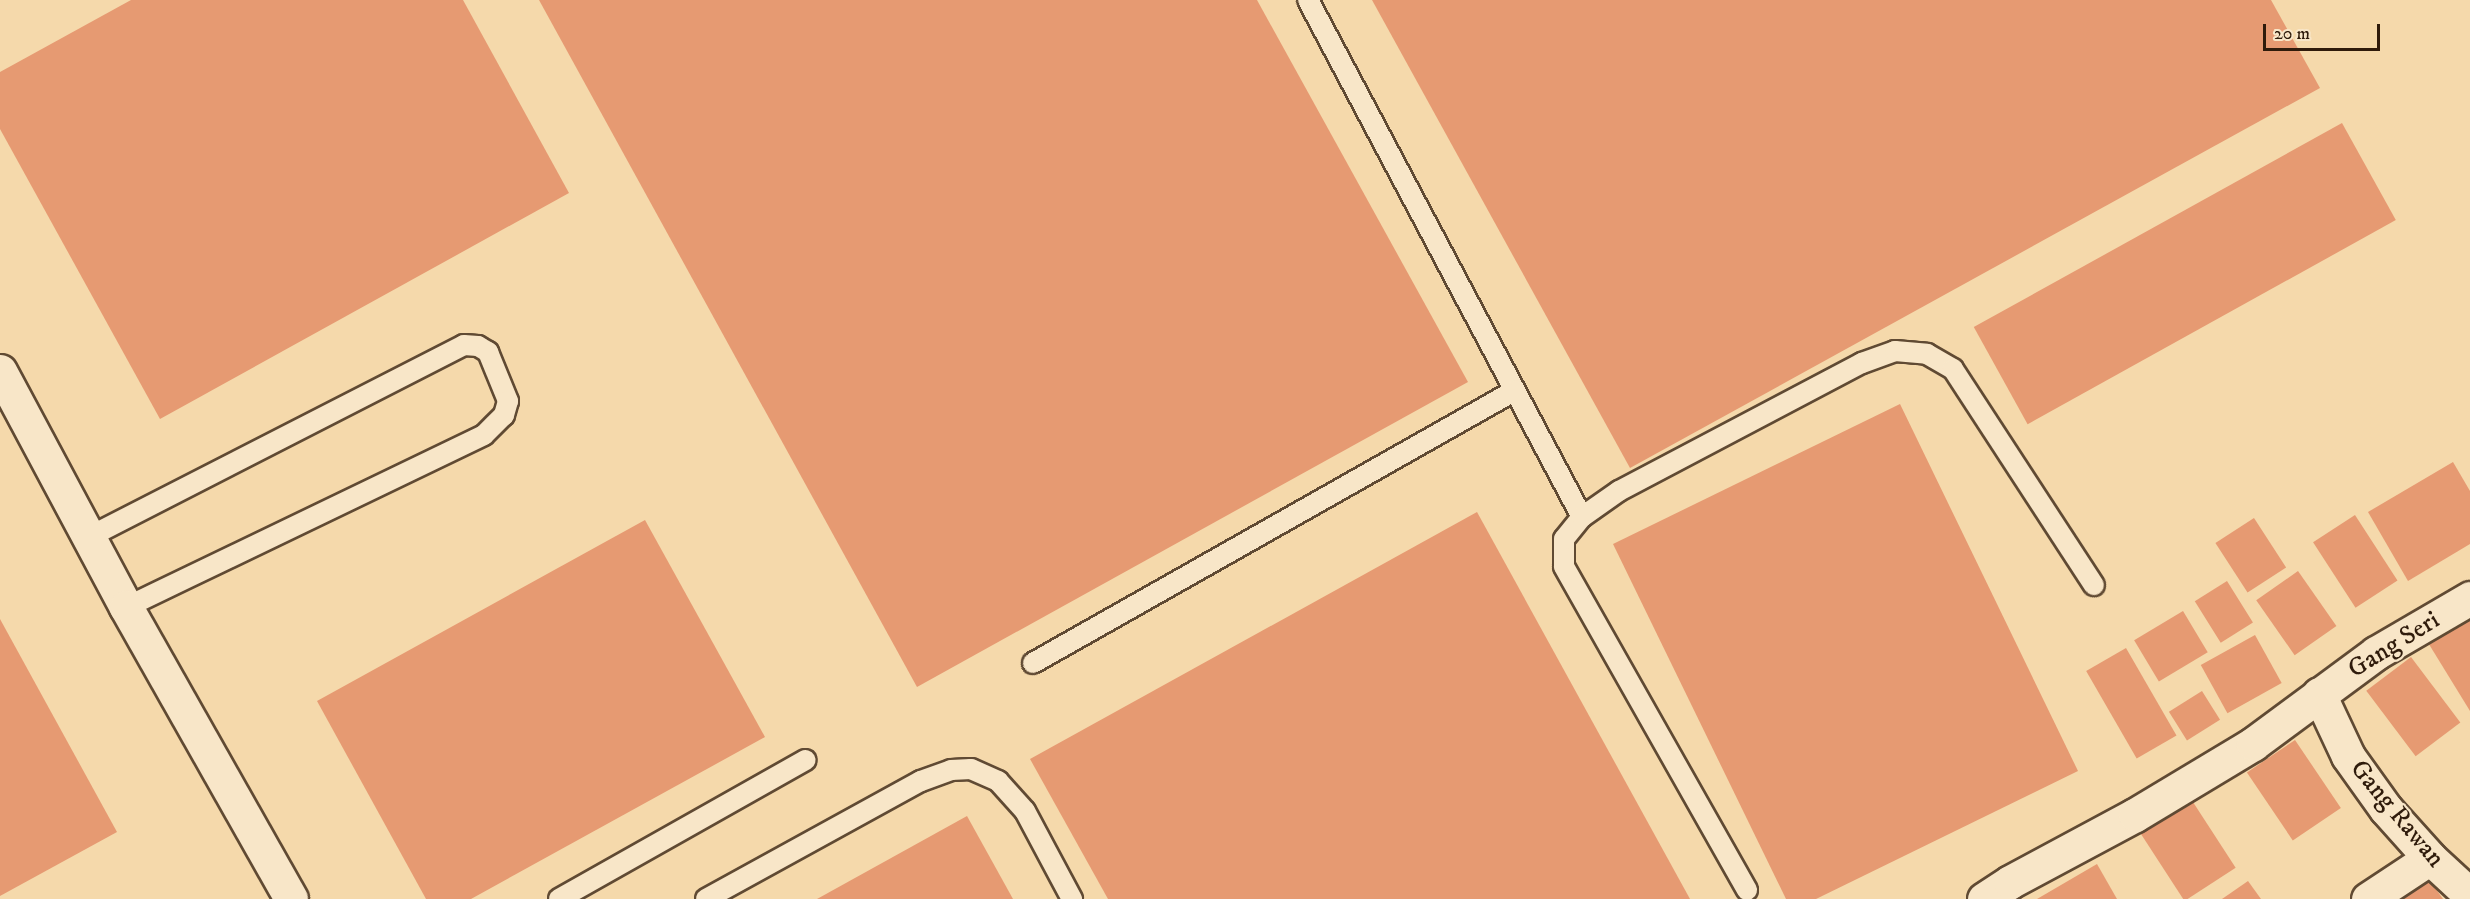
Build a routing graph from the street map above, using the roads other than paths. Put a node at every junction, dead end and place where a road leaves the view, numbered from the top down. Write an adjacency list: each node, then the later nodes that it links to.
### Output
1 (1308, 0): 3 (lane)
2 (0, 371): 5 (street)
3 (1514, 390): 4 (lane); 9 (lane)
4 (1582, 517): 6 (lane); 13 (lane)
5 (89, 537): 8 (street); 8 (lane)
6 (2094, 585)
7 (2470, 598): 10 (street, Gang Seri)
8 (126, 607): 15 (street)
9 (1033, 663)
10 (2319, 694): 12 (street, Gang Rawan); 19 (street, Gang Seri)
11 (806, 760): 16 (lane)
12 (2430, 858): 14 (street, Gang Rawan); 20 (street)
13 (1747, 890)
14 (2470, 895)
15 (291, 899)
16 (559, 899)
17 (705, 899): 18 (lane)
18 (1072, 899)
19 (1984, 899)
20 (2368, 899)

